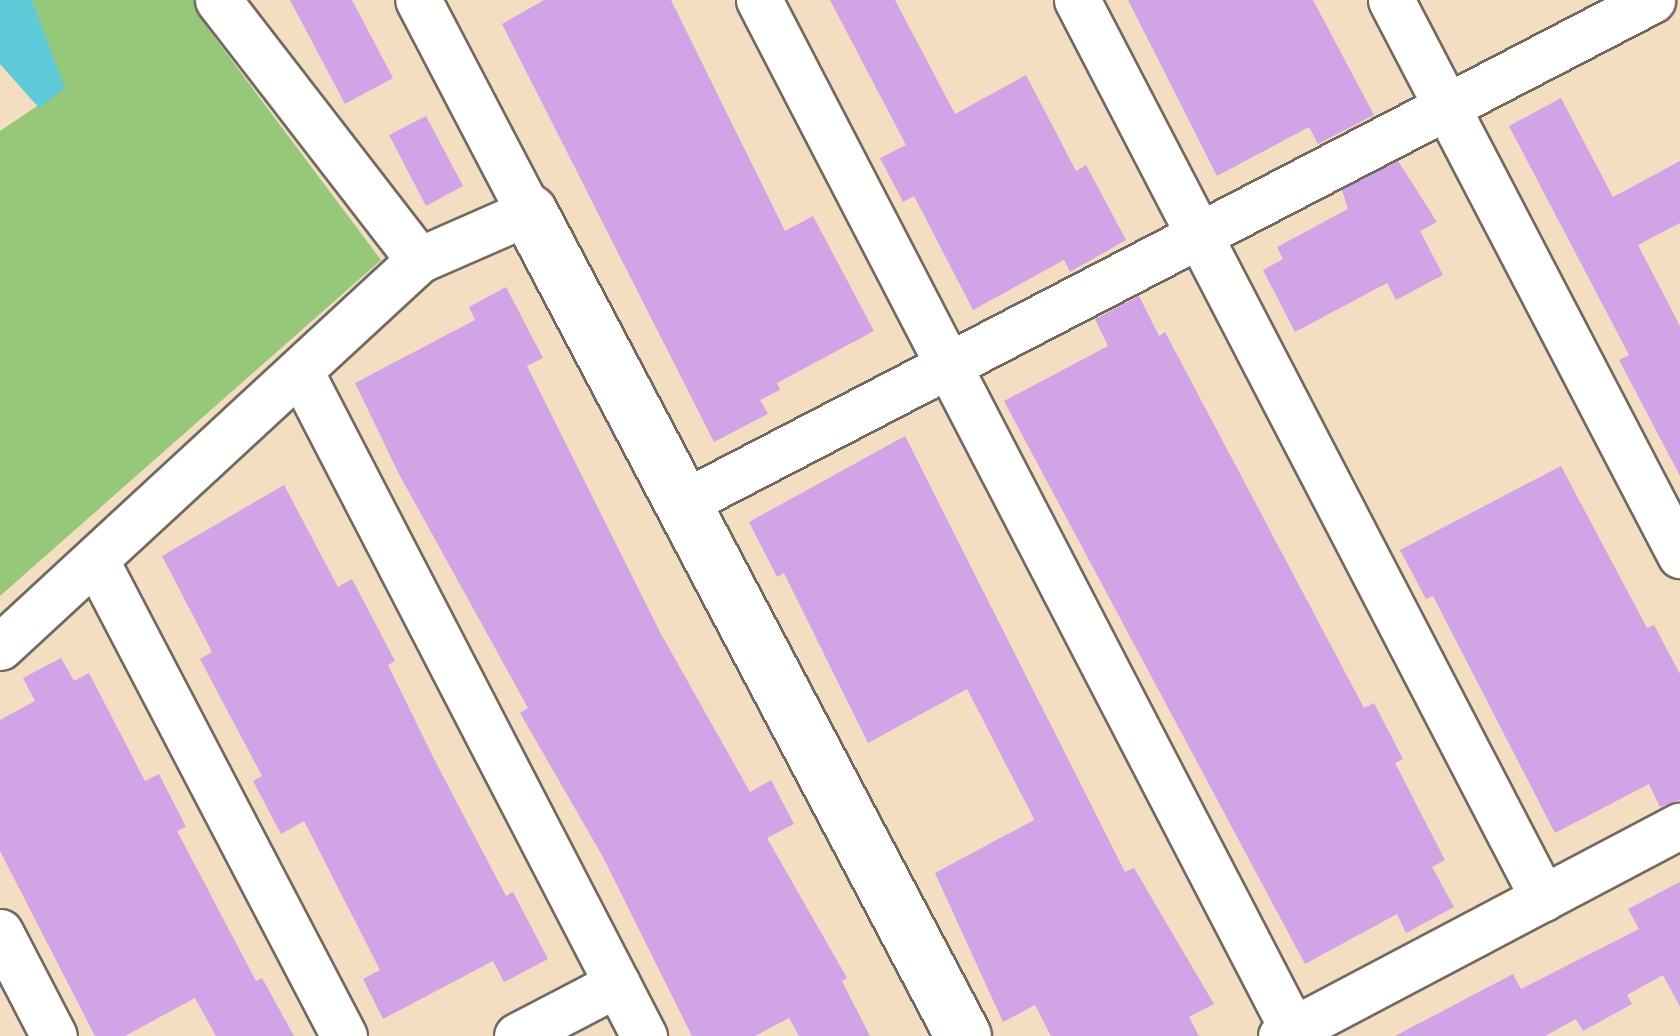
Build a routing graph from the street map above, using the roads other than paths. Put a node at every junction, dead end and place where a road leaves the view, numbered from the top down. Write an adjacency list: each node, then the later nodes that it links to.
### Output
1 (218, 0): 10 (street)
2 (418, 0): 8 (street)
3 (760, 0): 11 (street)
4 (1077, 0): 9 (street)
5 (1391, 0): 7 (street)
6 (1652, 0): 7 (street)
7 (1446, 107): 9 (street); 14 (street)
8 (529, 212): 10 (street); 13 (street)
9 (1200, 235): 11 (street); 18 (street)
10 (420, 260): 12 (street)
11 (950, 365): 13 (street); 21 (street)
12 (300, 371): 15 (street); 20 (street)
13 (683, 503): 26 (street)
14 (1680, 555)
15 (96, 561): 16 (street); 23 (street)
16 (0, 647)
17 (1680, 826): 18 (street)
18 (1543, 898): 21 (street)
19 (0, 932): 22 (street)
20 (617, 984): 24 (street); 25 (street)
21 (1287, 1033)
22 (54, 1036)
23 (344, 1036)
24 (517, 1036)
25 (644, 1036)
26 (963, 1036)

